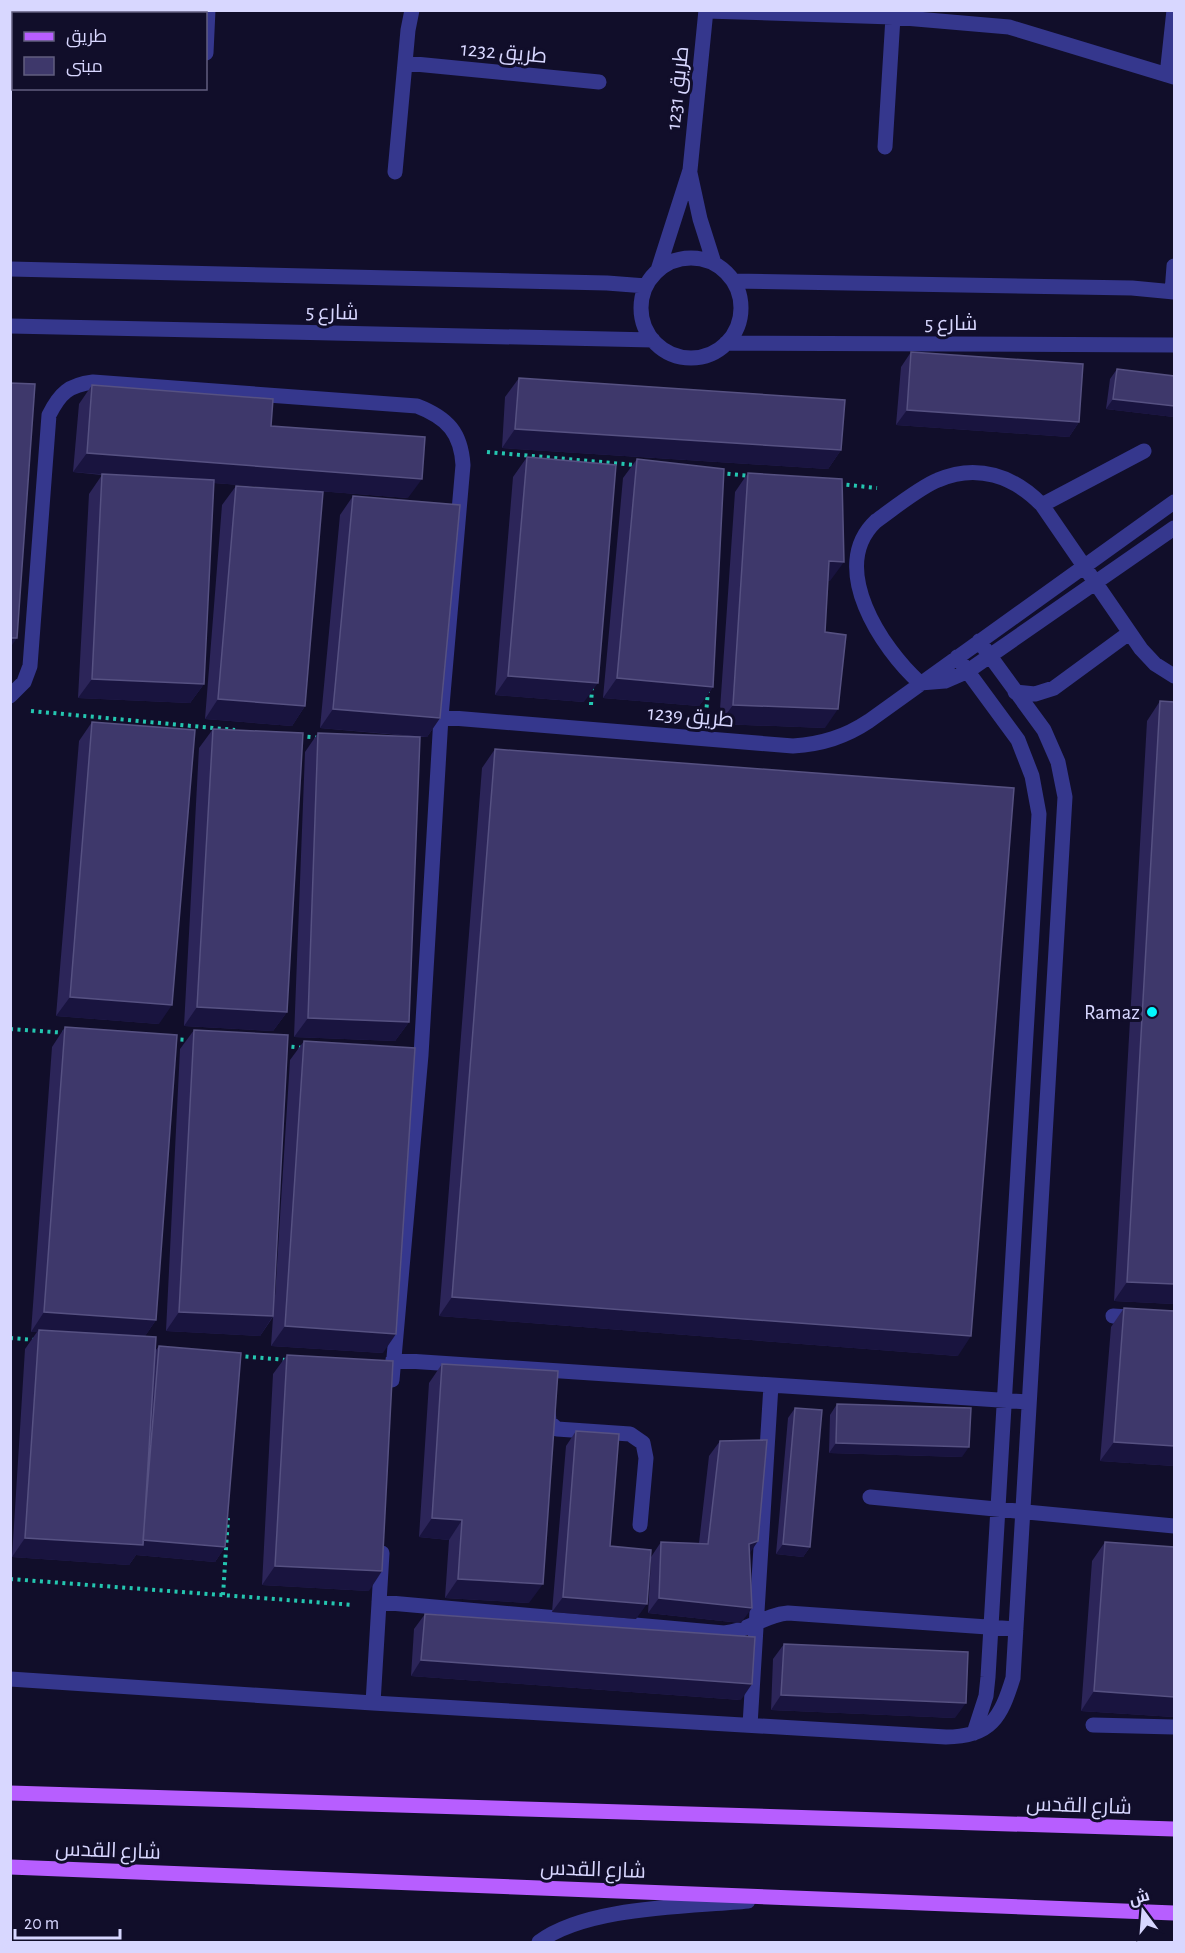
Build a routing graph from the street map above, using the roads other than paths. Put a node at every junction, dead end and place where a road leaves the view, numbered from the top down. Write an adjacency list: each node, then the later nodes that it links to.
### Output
1 (208, 10): 8 (street)
2 (412, 10): 9 (street)
3 (1010, 10): 7 (street)
4 (1174, 10): 10 (street)
5 (706, 11): 6 (street); 13 (street, طريق 1231)
6 (893, 17): 7 (street); 12 (street)
7 (1009, 27): 10 (street)
8 (207, 32)
9 (405, 63): 11 (street, طريق 1232); 14 (street)
10 (1171, 76)
11 (598, 82)
12 (885, 147)
13 (690, 170): 15 (street, طريق 1231); 18 (street, طريق 1231)
14 (395, 172)
15 (714, 263): 18 (street); 19 (street)
16 (1174, 266): 21 (street)
17 (10, 269): 20 (street, شارع 5)
18 (658, 270): 20 (street)
19 (733, 282): 21 (street, شارع 5); 24 (street)
20 (646, 286): 23 (street)
21 (1173, 292)
22 (10, 326): 23 (street, شارع 5)
23 (653, 340): 24 (street)
24 (726, 343): 25 (street, شارع 5)
25 (1174, 345)
26 (1144, 451): 28 (street)
27 (1174, 502): 30 (street, طريق 1239)
28 (1042, 505): 30 (street); 38 (street)
29 (1174, 528): 31 (street, طريق 1239)
30 (1083, 566): 31 (street); 33 (street, طريق 1239)
31 (1094, 582): 32 (street); 34 (street, طريق 1239)
32 (1129, 633): 37 (street); 39 (street)
33 (980, 641): 34 (street); 35 (street, طريق 1239)
34 (990, 656): 36 (street, طريق 1239); 39 (street)
35 (957, 657): 36 (street); 38 (street, طريق 1239)
36 (968, 671): 38 (street, طريق 1239); 42 (street)
37 (1174, 676)
38 (920, 683): 41 (street, طريق 1239)
39 (1015, 692): 43 (street)
40 (10, 696): 41 (street)
41 (441, 717): 46 (street)
42 (1022, 1091): 43 (street); 50 (street)
43 (1048, 1093): 51 (street)
44 (1113, 1316): 45 (street)
45 (1174, 1320)
46 (393, 1360): 47 (street); 49 (street)
47 (550, 1382): 48 (street); 55 (street)
48 (771, 1385): 50 (street); 59 (street)
49 (392, 1391)
50 (1004, 1400): 51 (street); 53 (street)
51 (1029, 1402): 54 (street)
52 (870, 1497): 53 (street)
53 (998, 1509): 54 (street); 60 (street)
54 (1022, 1511): 56 (street); 61 (street)
55 (640, 1526)
56 (1174, 1526)
57 (383, 1544): 58 (street)
58 (379, 1604): 59 (street); 63 (street)
59 (756, 1624): 60 (street); 64 (street)
60 (991, 1627): 61 (street); 67 (street)
61 (1016, 1629): 67 (street)
62 (10, 1679): 63 (street)
63 (373, 1703): 64 (street)
64 (750, 1725): 67 (street)
65 (1093, 1725): 66 (street)
66 (1174, 1727)
67 (974, 1733)
68 (10, 1793): 69 (main road, شارع القدس)
69 (1174, 1829)
70 (10, 1867): 71 (main road, شارع القدس)
71 (786, 1898): 72 (main road, شارع القدس); 73 (street)
72 (1174, 1913)
73 (539, 1942)

